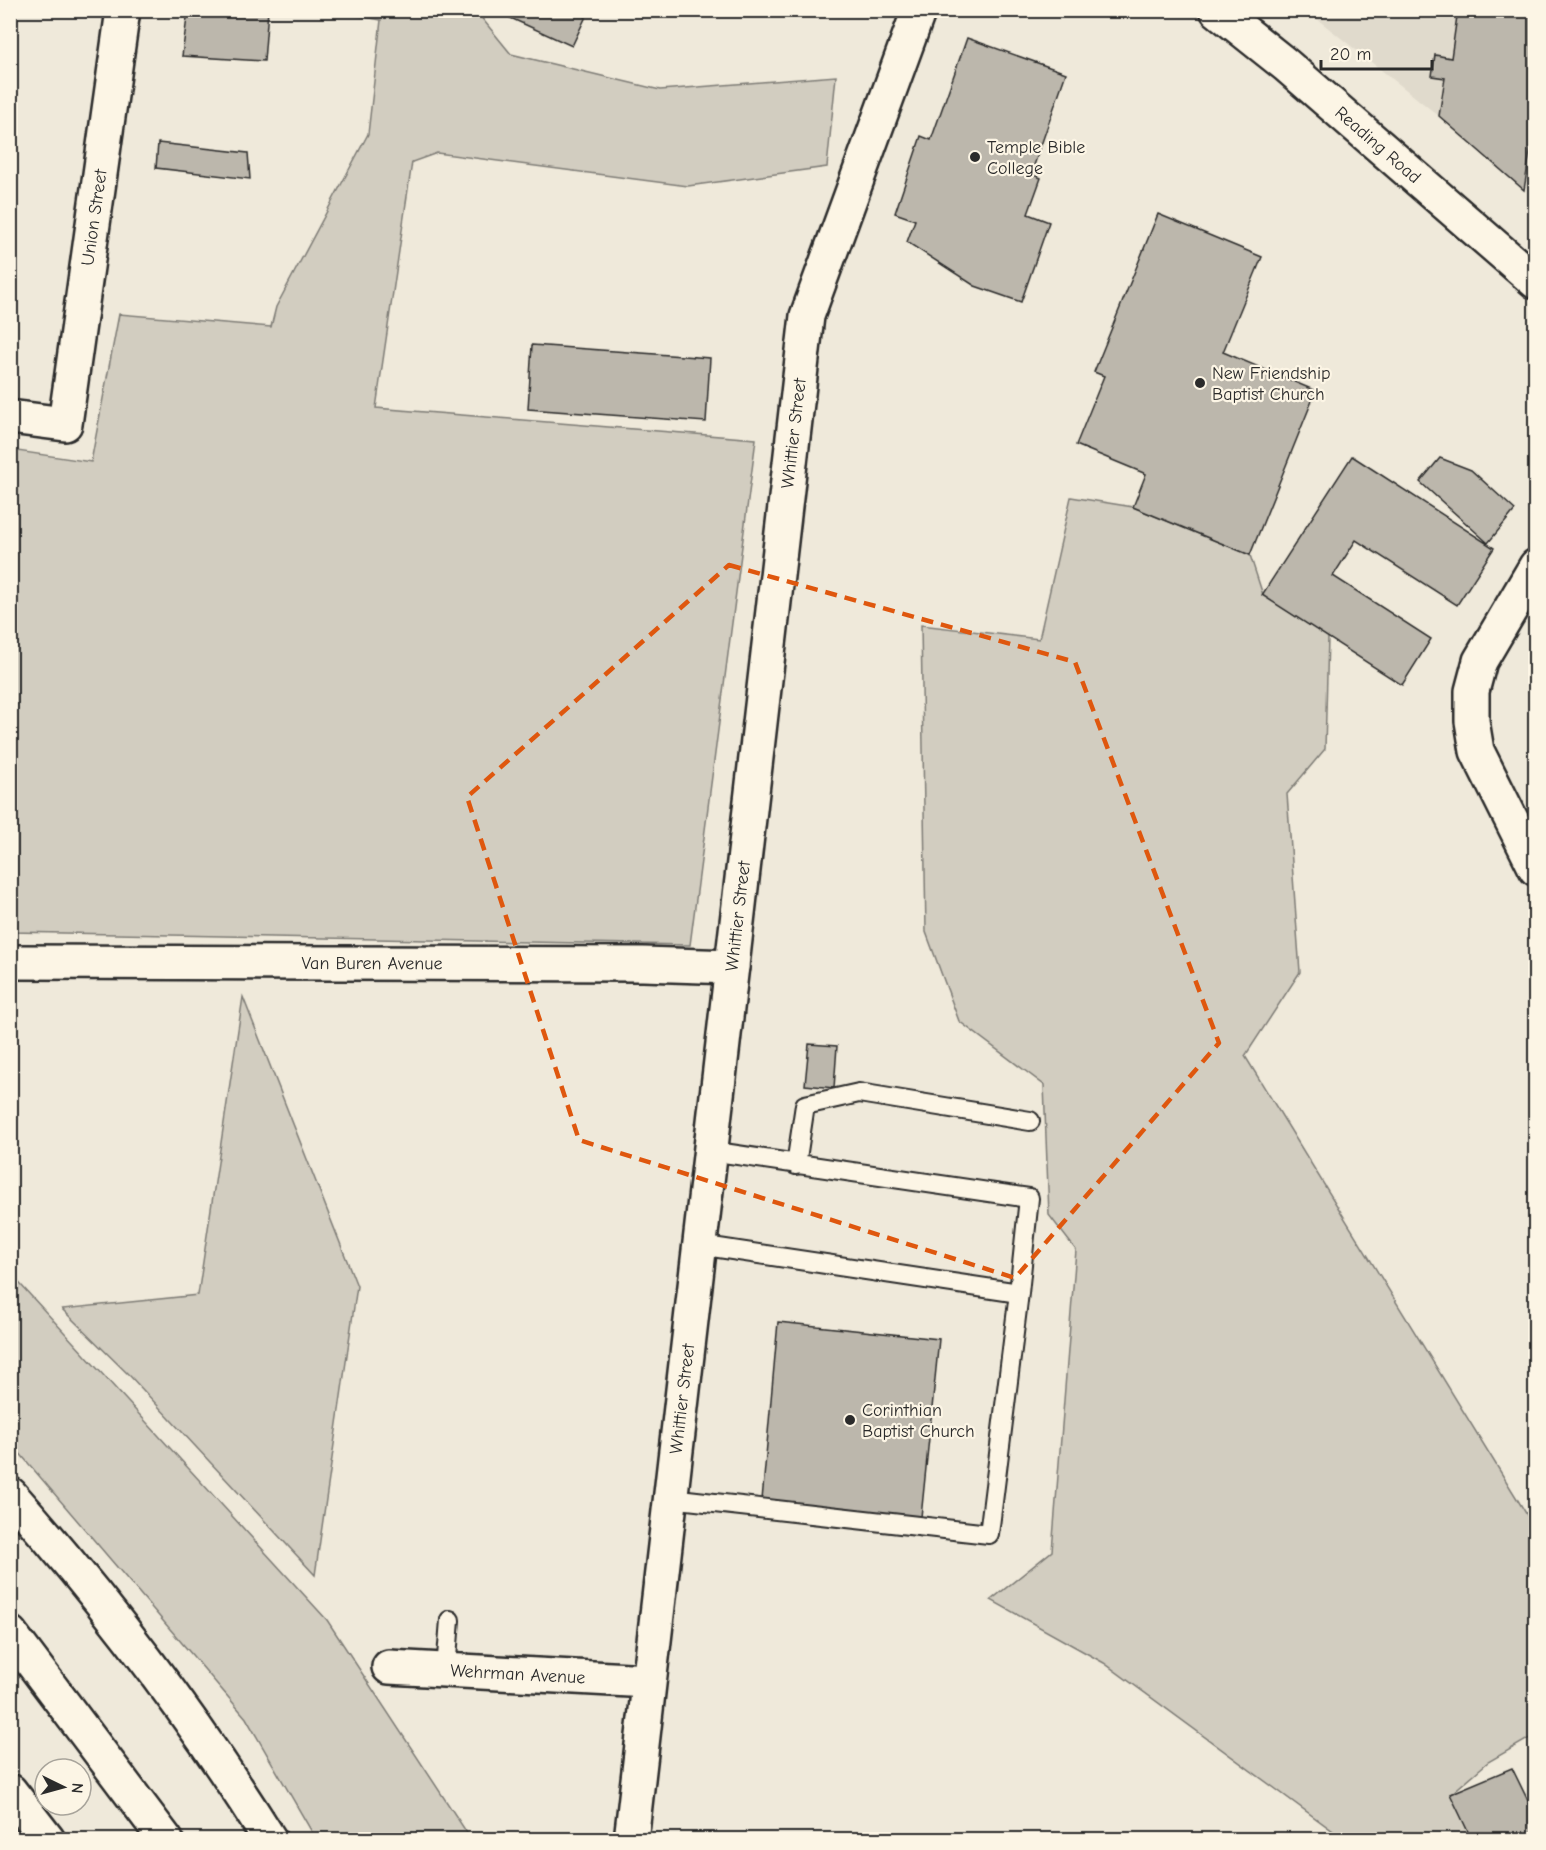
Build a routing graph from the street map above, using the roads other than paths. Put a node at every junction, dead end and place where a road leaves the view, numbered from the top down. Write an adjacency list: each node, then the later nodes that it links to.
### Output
1 (123, 10): 5 (main road, Union Street)
2 (920, 10): 9 (main road, Whittier Street)
3 (1216, 10): 4 (main road, Reading Road)
4 (1535, 279)
5 (10, 417)
6 (1536, 566): 7 (main road)
7 (1536, 869)
8 (10, 962): 9 (main road, Van Buren Avenue)
9 (732, 967): 11 (main road, Whittier Street)
10 (1030, 1121): 12 (lane)
11 (710, 1151): 12 (lane); 13 (main road, Whittier Street)
12 (796, 1165): 14 (lane)
13 (699, 1245): 14 (lane); 16 (main road, Whittier Street)
14 (1018, 1293): 16 (lane)
15 (10, 1494): 25 (main road)
16 (670, 1498): 21 (main road, Whittier Street)
17 (450, 1620): 20 (lane)
18 (10, 1633): 24 (main road)
19 (389, 1667): 20 (main road, Wehrman Avenue)
20 (446, 1670): 21 (main road, Wehrman Avenue)
21 (648, 1681): 26 (main road, Whittier Street)
22 (10, 1791): 23 (main road)
23 (48, 1839)
24 (166, 1839)
25 (270, 1839)
26 (631, 1839)

